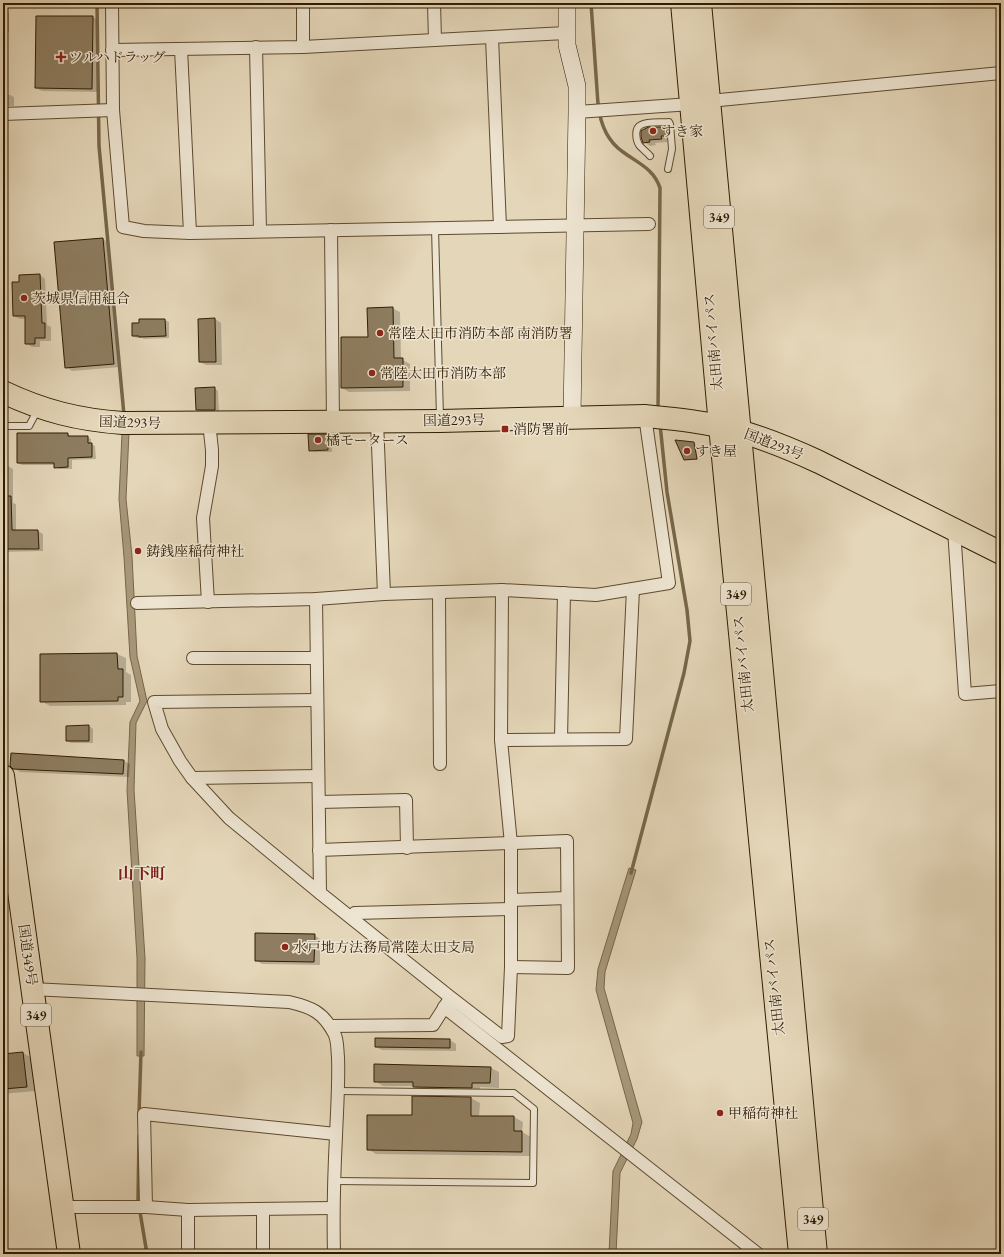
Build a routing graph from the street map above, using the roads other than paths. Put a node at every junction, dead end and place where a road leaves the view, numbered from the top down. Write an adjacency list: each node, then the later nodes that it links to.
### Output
1 (112, 3): 13 (street)
2 (303, 3): 11 (street)
3 (434, 3): 9 (street)
4 (567, 3): 7 (street)
5 (682, 3): 15 (highway, 太田南バイパス / 349)
6 (700, 3): 15 (highway, 太田南バイパス / 349)
7 (566, 33): 8 (street); 17 (street)
8 (492, 38): 9 (street); 23 (street)
9 (435, 40): 11 (street)
10 (256, 47): 11 (street); 12 (street); 26 (street)
11 (303, 47)
12 (181, 49): 13 (street); 27 (street)
13 (112, 50): 16 (street)
14 (1001, 73): 15 (street)
15 (700, 102): 17 (street); 37 (highway, 太田南バイパス / 349)
16 (113, 110): 18 (street); 27 (street)
17 (577, 112): 22 (street)
18 (3, 114)
19 (650, 156): 20 (lane)
20 (668, 169)
21 (649, 224): 22 (street)
22 (575, 226): 23 (street); 31 (street)
23 (500, 227): 24 (street)
24 (435, 228): 25 (street); 33 (lane)
25 (331, 230): 26 (street); 35 (street)
26 (260, 231): 27 (street)
27 (190, 233)
28 (3, 392): 29 (highway, 国道293号)
29 (38, 407): 34 (highway, 国道293号); 36 (lane)
30 (644, 416): 31 (highway, 国道293号); 37 (highway, 国道293号); 40 (street)
31 (572, 418): 33 (highway, 国道293号)
32 (376, 421): 33 (highway, 国道293号); 35 (highway, 国道293号); 44 (street)
33 (440, 421)
34 (209, 422): 35 (highway, 国道293号); 46 (street)
35 (333, 422)
36 (3, 426)
37 (730, 428): 38 (highway, 国道293号); 73 (highway, 太田南バイパス / 349)
38 (954, 529): 39 (highway, 国道293号); 50 (street)
39 (1001, 553)
40 (634, 589): 43 (street); 52 (street)
41 (502, 590): 42 (street); 43 (street); 53 (street)
42 (439, 593): 44 (street); 54 (street)
43 (564, 593): 52 (street)
44 (384, 594): 45 (street)
45 (316, 599): 46 (street); 49 (street)
46 (208, 602): 47 (street)
47 (137, 603)
48 (193, 658): 49 (street)
49 (316, 658): 51 (street)
50 (1001, 691)
51 (317, 700): 56 (street); 57 (street)
52 (560, 739): 53 (street)
53 (501, 740): 59 (street)
54 (440, 764)
55 (3, 776): 67 (highway, 国道349号 / 349)
56 (318, 776): 57 (street); 58 (street)
57 (192, 778): 62 (street)
58 (319, 802): 60 (street); 61 (street)
59 (511, 844): 60 (street); 63 (street); 64 (street)
60 (407, 848): 61 (street)
61 (320, 850): 62 (street)
62 (320, 892): 65 (street)
63 (567, 898): 64 (street); 66 (street)
64 (511, 904): 65 (street); 66 (street)
65 (353, 919): 68 (street)
66 (511, 968): 68 (street)
67 (32, 989): 69 (street); 74 (highway, 国道349号 / 349)
68 (447, 1002): 69 (street); 83 (street)
69 (330, 1026): 70 (street)
70 (339, 1091): 71 (street); 72 (lane)
71 (336, 1134): 72 (street); 75 (street)
72 (334, 1181): 76 (street)
73 (802, 1185): 84 (highway, 太田南バイパス / 349); 85 (highway, 太田南バイパス / 349)
74 (62, 1207): 75 (street); 79 (highway, 国道349号 / 349)
75 (146, 1207): 78 (street)
76 (333, 1208): 77 (street); 82 (street)
77 (264, 1209): 78 (street); 81 (street)
78 (188, 1210): 80 (street)
79 (69, 1254)
80 (188, 1254)
81 (263, 1254)
82 (334, 1254)
83 (758, 1254)
84 (800, 1254)
85 (816, 1254)

